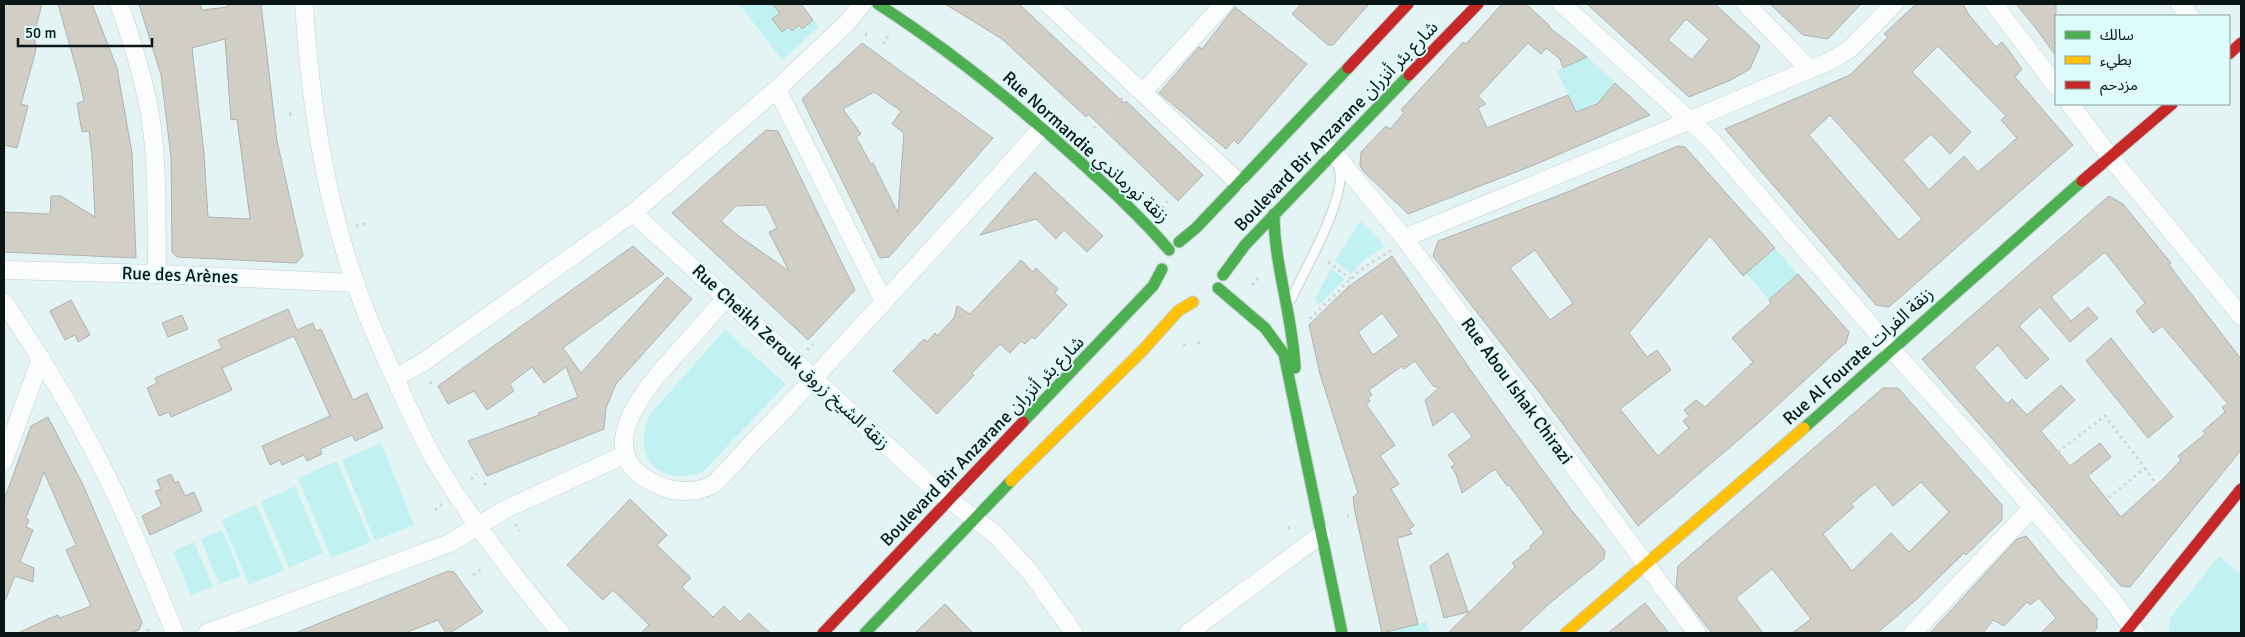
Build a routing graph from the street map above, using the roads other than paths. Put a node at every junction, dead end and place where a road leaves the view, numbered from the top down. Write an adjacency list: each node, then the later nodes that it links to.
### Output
1 (119, 4): 37 (street)
2 (304, 4): 39 (street)
3 (862, 4): 19 (street)
4 (878, 4): 24 (main road, Rue Normandie زنقة نورماندي)
5 (1048, 4): 20 (street)
6 (1224, 4): 20 (street)
7 (1408, 4): 27 (main road, Boulevard Bir Anzarane شارع بئر أنزران)
8 (1478, 4): 25 (main road, Boulevard Bir Anzarane شارع بئر أنزران)
9 (1562, 4): 23 (street)
10 (1746, 4): 17 (street)
11 (1894, 4): 17 (street)
12 (1994, 4): 18 (street)
13 (2180, 4): 14 (street)
14 (2189, 15)
15 (2241, 43): 16 (main road)
16 (2230, 53)
17 (1808, 69): 23 (street)
18 (2055, 85)
19 (777, 89): 28 (street); 45 (street)
20 (1143, 92): 27 (street)
21 (2071, 105): 26 (street)
22 (2171, 105): 26 (main road, Rue Al Fourate زنقة الفرات)
23 (1691, 119): 32 (street); 48 (street)
24 (1043, 127): 33 (main road, Rue Normandie زنقة نورماندي); 45 (street)
25 (1332, 154): 29 (main road, Boulevard Bir Anzarane شارع بئر أنزران); 32 (street, Rue Abou Ishak Chirazi); 46 (lane)
26 (2110, 158): 47 (street); 48 (main road, Rue Al Fourate زنقة الفرات)
27 (1238, 182): 31 (main road, Boulevard Bir Anzarane شارع بئر أنزران)
28 (633, 213): 42 (street, Rue Cheikh Zerouk زنقة الشيخ زروق); 51 (street)
29 (1274, 214): 38 (main road, Boulevard Bir Anzarane شارع بئر أنزران); 46 (main road)
30 (1202, 241): 31 (main road)
31 (1179, 242): 33 (main road, Boulevard Bir Anzarane شارع بئر أنزران)
32 (1399, 243): 61 (street, Rue Abou Ishak Chirazi)
33 (1169, 250): 35 (main road, Boulevard Bir Anzarane شارع بئر أنزران)
34 (1221, 258): 38 (main road)
35 (1162, 269): 40 (main road); 56 (main road, Boulevard Bir Anzarane شارع بئر أنزران)
36 (4, 270): 37 (street, Rue des Arènes)
37 (157, 274): 39 (street, Rue des Arènes)
38 (1223, 275): 41 (main road, Boulevard Bir Anzarane شارع بئر أنزران)
39 (356, 283): 51 (street)
40 (1165, 284)
41 (1206, 296): 43 (main road); 50 (main road); 58 (main road)
42 (726, 298): 52 (street, Rue Cheikh Zerouk زنقة الشيخ زروق); 53 (street)
43 (1179, 298)
44 (4, 302): 49 (street)
45 (884, 302): 52 (street)
46 (1288, 307): 50 (main road)
47 (2241, 316)
48 (1892, 350): 57 (street); 61 (main road, Rue Al Fourate زنقة الفرات)
49 (41, 358): 54 (street); 63 (street)
50 (1290, 376): 60 (main road)
51 (395, 378): 59 (street)
52 (814, 379): 53 (street); 56 (street, Rue Cheikh Zerouk زنقة الشيخ زروق)
53 (626, 454): 59 (street)
54 (4, 460)
55 (2241, 489): 62 (main road)
56 (950, 500): 58 (street, Rue Cheikh Zerouk زنقة الشيخ زروق); 66 (main road, Boulevard Bir Anzarane شارع بئر أنزران)
57 (2032, 508): 62 (street); 73 (street)
58 (974, 518): 67 (main road); 68 (street, Rue Cheikh Zerouk زنقة الشيخ زروق)
59 (479, 527): 64 (street); 65 (street)
60 (1322, 534): 69 (street); 70 (main road)
61 (1645, 565): 71 (main road, Rue Al Fourate زنقة الفرات); 72 (street, Rue Abou Ishak Chirazi)
62 (2131, 631)
63 (175, 633)
64 (207, 633)
65 (561, 633)
66 (823, 633)
67 (865, 633)
68 (1074, 633)
69 (1188, 633)
70 (1342, 633)
71 (1566, 633)
72 (1697, 633)
73 (1913, 633)

